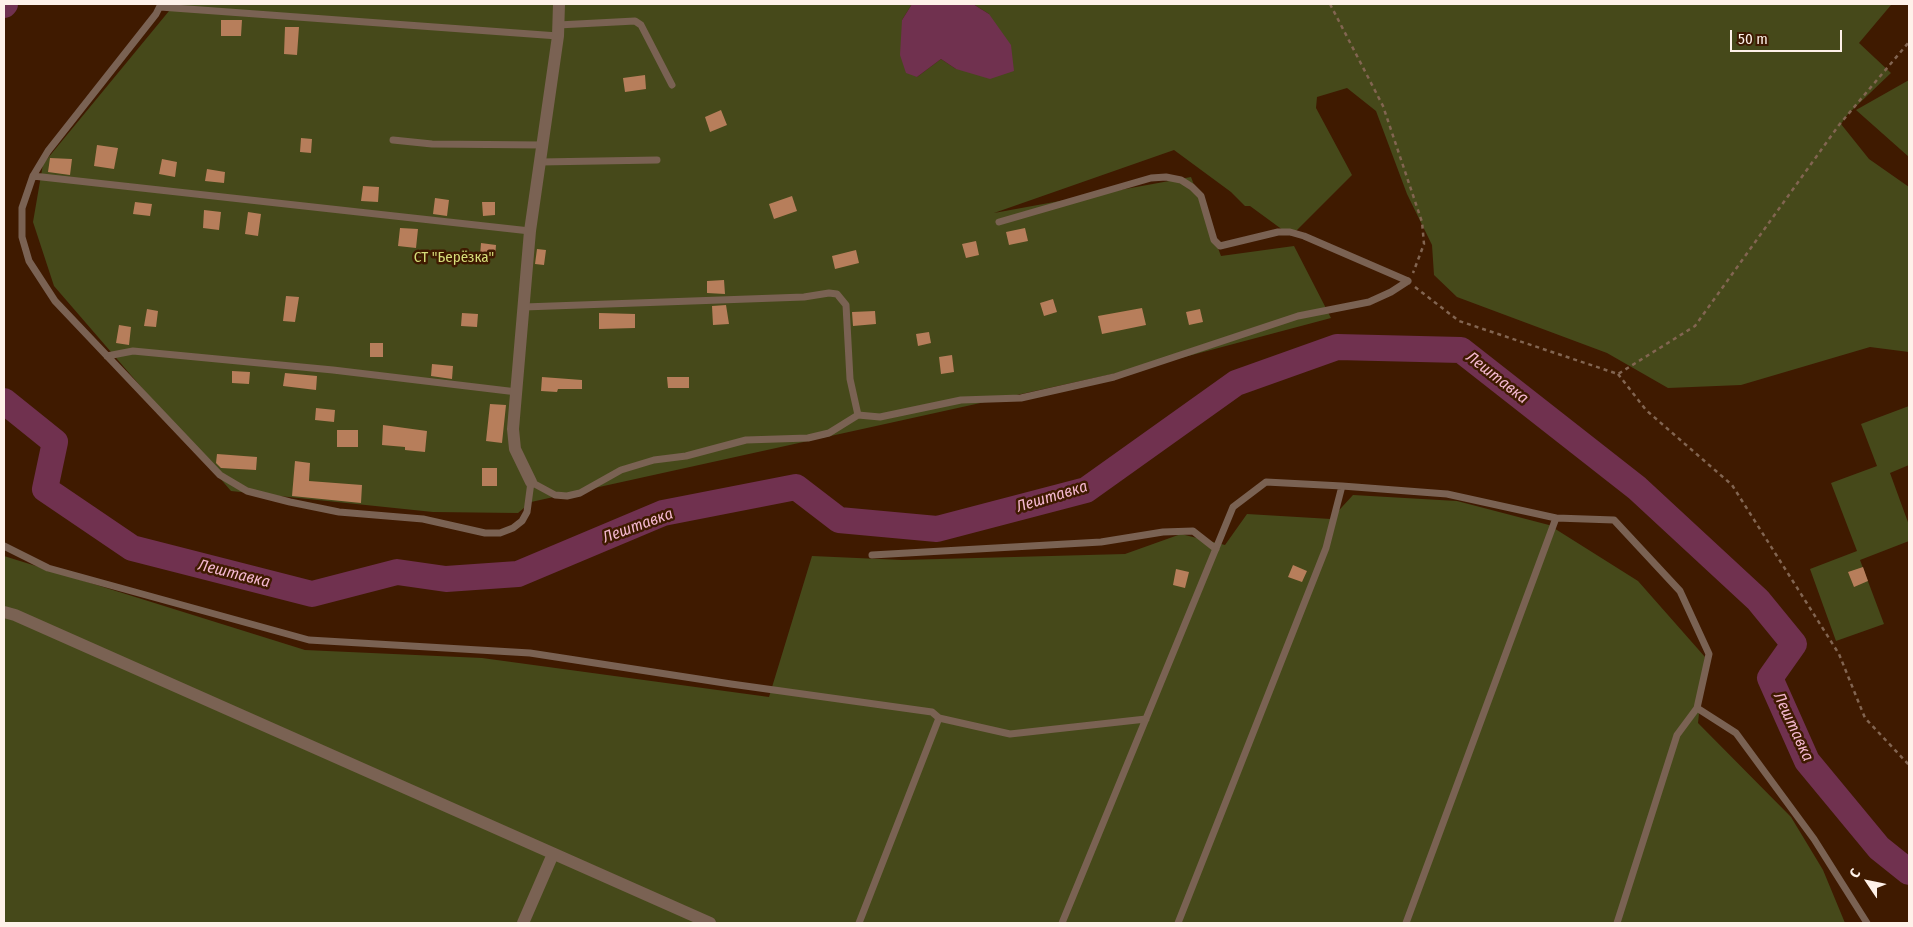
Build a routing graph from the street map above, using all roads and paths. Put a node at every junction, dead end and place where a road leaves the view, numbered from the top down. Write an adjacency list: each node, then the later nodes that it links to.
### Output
1 (559, 4): 4 (street)
2 (1330, 4): 14 (path)
3 (160, 5): 4 (lane); 11 (lane)
4 (558, 31): 6 (lane); 8 (street)
5 (1909, 42): 17 (path)
6 (672, 85)
7 (393, 140): 8 (lane)
8 (542, 145): 10 (street)
9 (657, 160): 10 (lane)
10 (540, 162): 13 (street)
11 (33, 176): 13 (lane); 16 (lane)
12 (999, 222): 14 (lane)
13 (530, 232): 15 (street)
14 (1408, 281): 17 (path); 19 (lane)
15 (524, 307): 18 (street); 19 (lane)
16 (107, 356): 18 (lane); 20 (lane)
17 (1618, 374): 30 (path)
18 (517, 392): 20 (street)
19 (858, 415): 20 (lane)
20 (531, 482)
21 (1342, 486): 22 (lane); 24 (lane); 36 (lane)
22 (1556, 518): 27 (lane); 37 (lane)
23 (4, 546): 28 (lane)
24 (1216, 549): 25 (lane); 29 (lane)
25 (872, 555)
26 (4, 612): 31 (street)
27 (1696, 708): 38 (lane); 39 (lane)
28 (939, 718): 29 (lane); 34 (lane)
29 (1146, 719): 35 (lane)
30 (1909, 765)
31 (553, 854): 32 (street); 33 (street)
32 (523, 923)
33 (710, 923)
34 (859, 923)
35 (1062, 923)
36 (1178, 923)
37 (1406, 923)
38 (1617, 923)
39 (1867, 923)

